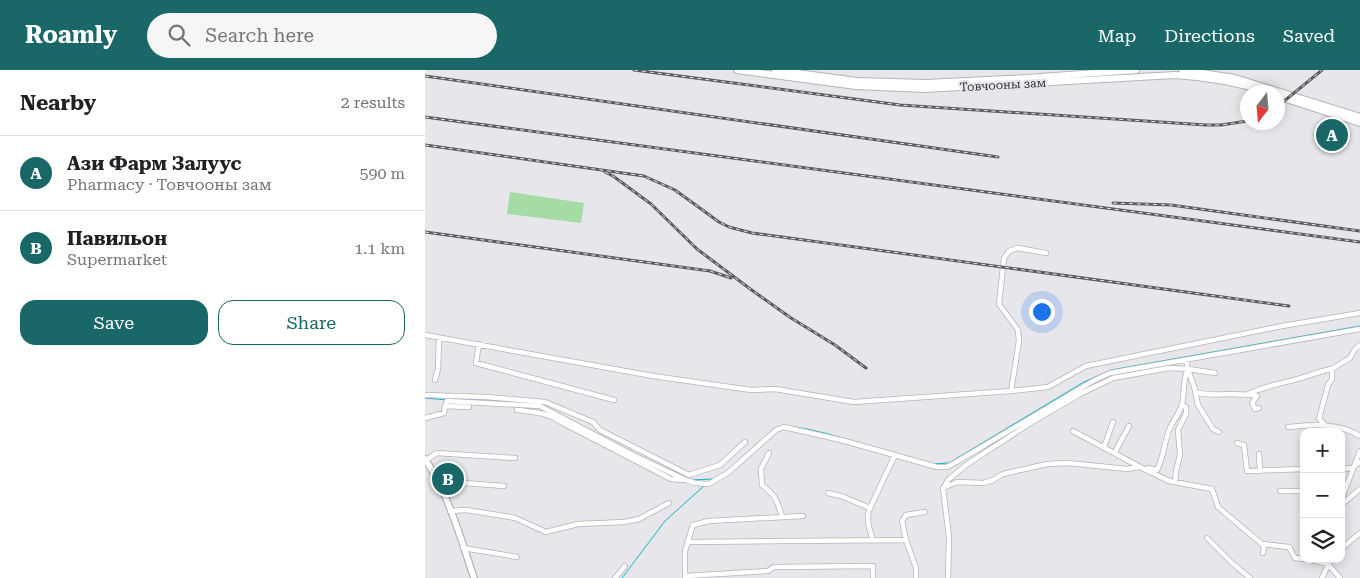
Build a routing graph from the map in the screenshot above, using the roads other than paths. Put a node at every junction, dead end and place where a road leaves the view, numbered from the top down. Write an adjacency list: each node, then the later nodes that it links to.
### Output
1 (737, 70): 5 (highway, Товчооны зам)
2 (775, 70): 3 (highway, Товчооны зам)
3 (1136, 70)
4 (1183, 70): 7 (highway)
5 (1241, 85)
6 (1285, 99): 8 (highway)
7 (1360, 117)
8 (1360, 123)
9 (1046, 253): 21 (street)
10 (1360, 313): 21 (street)
11 (1360, 328): 16 (street)
12 (425, 335): 13 (street)
13 (439, 338): 14 (street); 20 (street)
14 (479, 344): 21 (street); 25 (street)
15 (1360, 345): 18 (street)
16 (1186, 360): 17 (street); 46 (street)
17 (1188, 369): 19 (street); 22 (street); 26 (street); 60 (street)
18 (1332, 369): 23 (street); 33 (street)
19 (1215, 373)
20 (435, 380)
21 (1011, 392)
22 (1195, 392): 23 (street); 37 (street)
23 (1247, 394): 29 (street)
24 (425, 395): 39 (street)
25 (614, 400)
26 (1182, 405): 50 (street); 56 (street)
27 (445, 406): 28 (street); 31 (street); 55 (street)
28 (469, 407)
29 (1259, 408)
30 (517, 410): 55 (street)
31 (425, 418)
32 (1113, 422): 41 (street)
33 (1324, 424): 35 (street); 38 (street)
34 (1129, 426): 43 (street)
35 (1288, 427)
36 (1073, 431): 41 (street)
37 (1219, 432)
38 (1360, 436)
39 (745, 442)
40 (1237, 443): 54 (street)
41 (1104, 447): 43 (street)
42 (1360, 451): 52 (street)
43 (1115, 452): 50 (street)
44 (769, 453): 70 (street)
45 (1259, 454): 54 (street)
46 (894, 456): 55 (street); 67 (street)
47 (515, 458): 48 (street)
48 (425, 460): 57 (main road)
49 (1360, 462): 52 (street)
50 (1141, 467): 56 (street); 60 (street)
51 (1345, 468): 52 (street)
52 (1352, 468): 59 (street)
53 (1300, 469): 54 (street)
54 (1260, 471)
55 (686, 480)
56 (1175, 482): 77 (street)
57 (439, 485): 58 (street); 68 (main road)
58 (504, 486)
59 (1345, 486)
60 (943, 488): 93 (street)
61 (1360, 489): 65 (street)
62 (1300, 491): 63 (street)
63 (1280, 492)
64 (828, 493): 67 (street)
65 (1345, 502)
66 (669, 503): 68 (street)
67 (870, 508): 75 (street)
68 (450, 511): 79 (main road)
69 (925, 512): 74 (street)
70 (782, 516): 71 (street); 76 (street)
71 (803, 516)
72 (1360, 533): 78 (street)
73 (1207, 538): 94 (street)
74 (906, 540): 75 (street); 92 (street)
75 (873, 541): 76 (street)
76 (687, 542): 87 (street)
77 (1262, 544): 80 (street); 82 (street)
78 (1345, 546)
79 (463, 548): 81 (street); 88 (main road)
80 (1263, 553)
81 (517, 557)
82 (1300, 558)
83 (1323, 563): 84 (street)
84 (1328, 564): 95 (street); 96 (street)
85 (625, 566): 89 (street)
86 (768, 571): 87 (street); 90 (street); 91 (street)
87 (685, 577)
88 (474, 578)
89 (615, 578)
90 (768, 578)
91 (873, 578)
92 (916, 578)
93 (948, 578)
94 (1251, 578)
95 (1322, 578)
96 (1340, 578)

